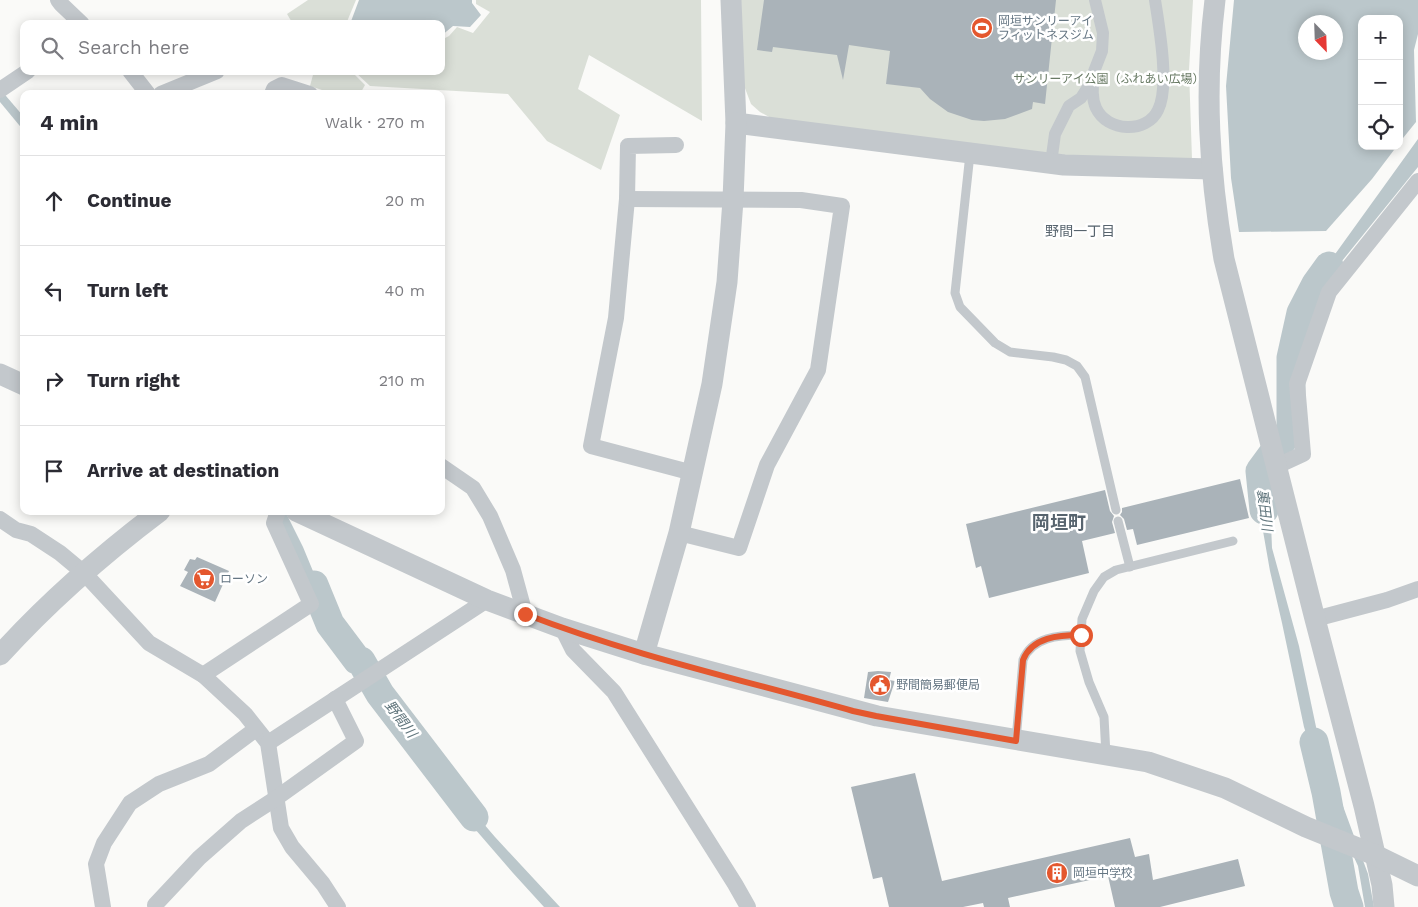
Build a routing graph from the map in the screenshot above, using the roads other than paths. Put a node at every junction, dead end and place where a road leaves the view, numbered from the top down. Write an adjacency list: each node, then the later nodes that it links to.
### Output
1 (58, 0): 6 (street)
2 (731, 0): 16 (street)
3 (1095, 0): 7 (street)
4 (1155, 0): 7 (street)
5 (1215, 0): 20 (street)
6 (78, 20)
7 (1094, 74): 19 (street)
8 (22, 75): 11 (street)
9 (133, 75): 12 (street)
10 (207, 75): 13 (street)
11 (0, 90)
12 (145, 90)
13 (171, 90)
14 (274, 90): 15 (street)
15 (299, 90)
16 (736, 123): 18 (street); 23 (street)
17 (676, 145): 22 (street)
18 (970, 154): 19 (street); 29 (lane)
19 (1051, 163): 20 (street)
20 (1212, 169): 26 (street)
21 (1418, 181): 26 (street)
22 (627, 199): 23 (street); 28 (street)
23 (733, 200): 28 (street); 35 (street)
24 (0, 374): 25 (street)
25 (20, 384)
26 (1277, 466): 42 (street)
27 (445, 469): 41 (street)
28 (693, 473): 35 (street)
29 (1116, 510)
30 (155, 515): 38 (street)
31 (277, 515): 47 (street)
32 (305, 515): 40 (street)
33 (0, 519): 38 (street)
34 (1118, 521): 37 (lane)
35 (678, 533): 45 (street)
36 (1234, 542): 37 (lane)
37 (1130, 567): 44 (lane)
38 (84, 573): 46 (street); 47 (street)
39 (1418, 589): 42 (street)
40 (487, 600): 41 (street); 48 (street)
41 (525, 614): 43 (street)
42 (1315, 619): 54 (street)
43 (562, 628): 45 (street); 59 (street)
44 (1081, 635): 50 (lane); 52 (lane)
45 (644, 654): 50 (street)
46 (0, 655)
47 (202, 675): 49 (street)
48 (335, 699): 51 (street); 53 (street)
49 (256, 729): 51 (street); 57 (street)
50 (1016, 741): 52 (street)
51 (268, 743): 53 (street)
52 (1106, 755): 54 (street)
53 (276, 798): 56 (street); 58 (street)
54 (1375, 855): 55 (street); 60 (street)
55 (1418, 876)
56 (155, 905)
57 (103, 907)
58 (338, 907)
59 (748, 907)
60 (1384, 907)

